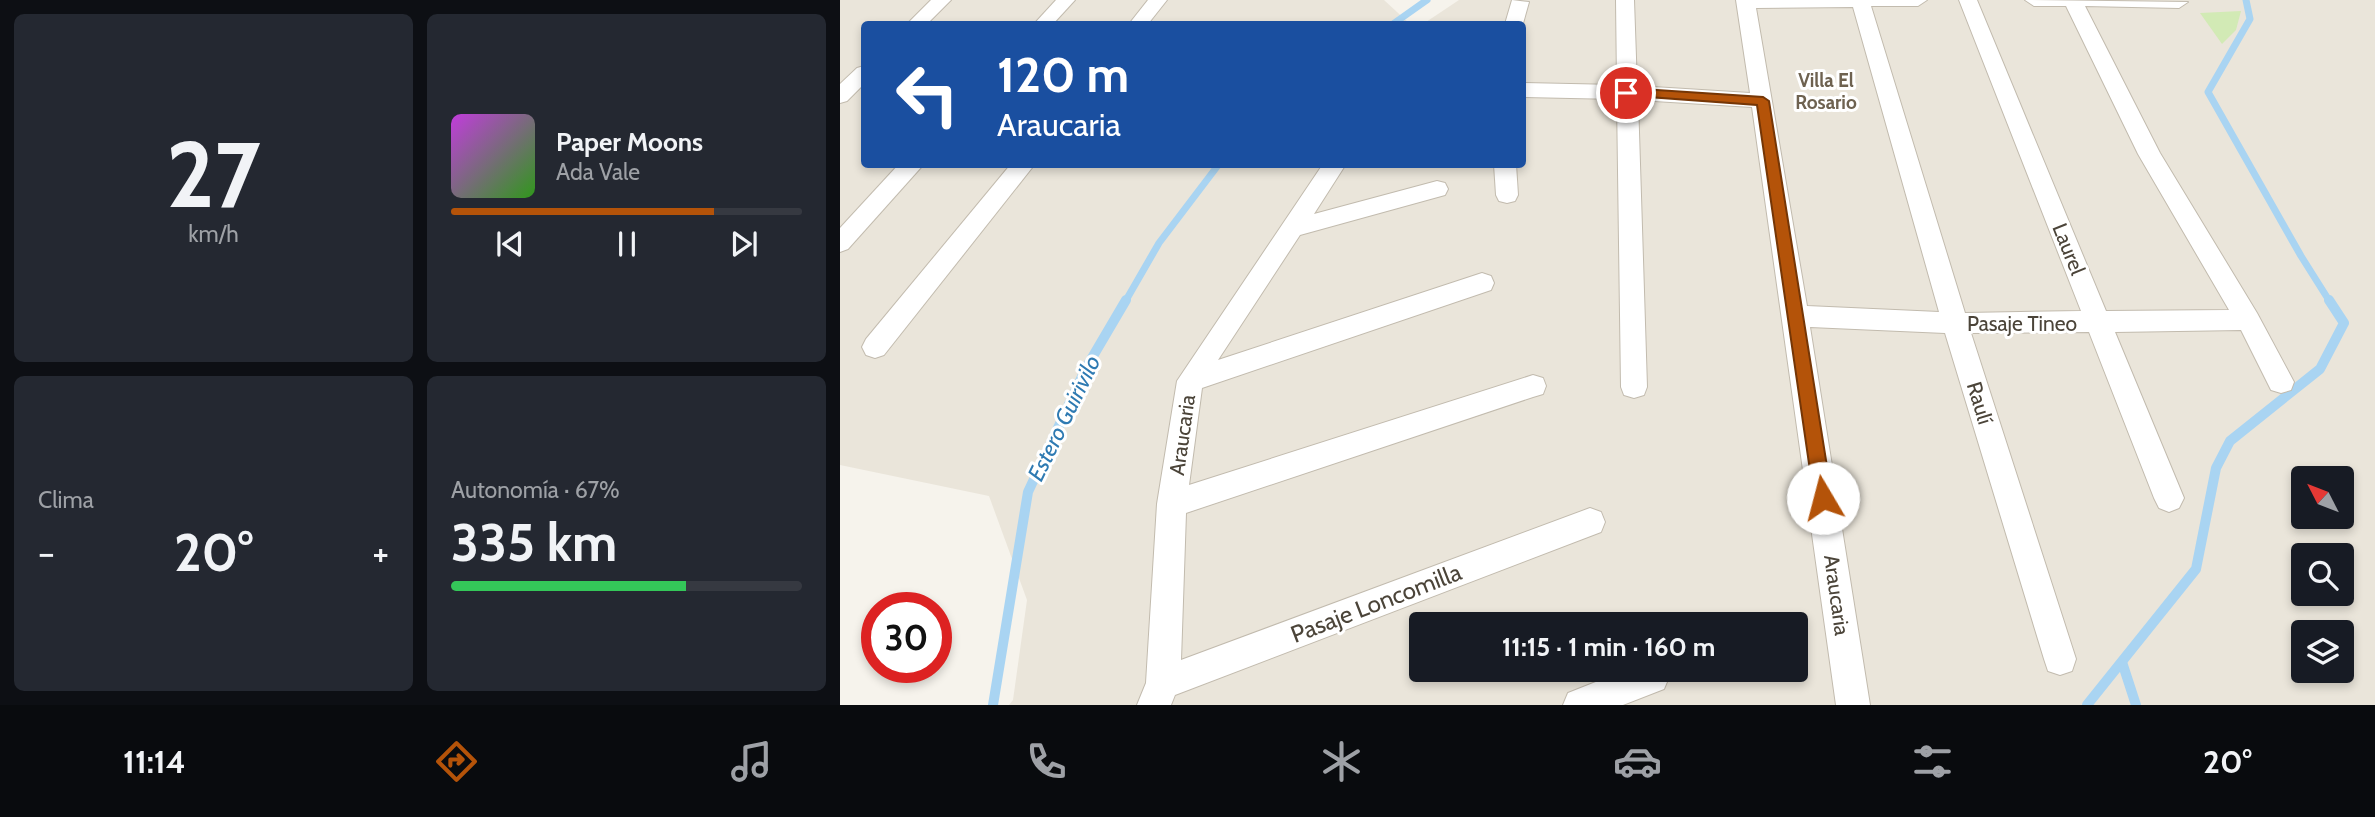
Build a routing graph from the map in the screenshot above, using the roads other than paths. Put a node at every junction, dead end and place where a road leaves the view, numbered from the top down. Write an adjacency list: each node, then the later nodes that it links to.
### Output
1 (942, 0): 13 (street)
2 (1066, 0): 14 (street)
3 (1158, 0): 15 (street)
4 (1625, 0): 19 (street)
5 (1918, 0): 9 (street)
6 (1968, 0): 34 (street, Laurel)
7 (2034, 0): 8 (street)
8 (2072, 0): 10 (street); 33 (street)
9 (1860, 1): 12 (street); 35 (street, Raulí)
10 (2178, 1)
11 (1520, 2): 16 (street)
12 (1745, 2): 21 (street, Araucaria)
13 (919, 21)
14 (1046, 21)
15 (1140, 21)
16 (1516, 21)
17 (861, 76): 20 (street)
18 (1526, 90): 19 (street)
19 (1626, 93): 21 (street); 40 (street)
20 (840, 96)
21 (1763, 101): 32 (street, Araucaria)
22 (909, 168): 28 (street)
23 (1021, 168): 36 (street)
24 (1332, 168): 29 (street, Araucaria)
25 (1505, 168): 27 (street)
26 (1437, 189): 29 (street)
27 (1507, 195)
28 (849, 221): 30 (street)
29 (1293, 228): 37 (street, Araucaria)
30 (840, 243)
31 (1482, 283): 37 (street)
32 (1796, 316): 35 (street, Pasaje Tineo); 48 (street, Araucaria)
33 (2248, 320): 34 (street, Pasaje Tineo); 38 (street)
34 (2099, 323): 35 (street, Pasaje Tineo); 41 (street, Laurel)
35 (1955, 324): 44 (street, Raulí)
36 (875, 347)
37 (1190, 381): 42 (street, Araucaria)
38 (2281, 382)
39 (1534, 386): 42 (street)
40 (1634, 387)
41 (2169, 498)
42 (1172, 504): 46 (street, Araucaria)
43 (1590, 522): 46 (street, Pasaje Loncomilla)
44 (2060, 659)
45 (1640, 682): 47 (street)
46 (1158, 694)
47 (1580, 705)
48 (1853, 705)

